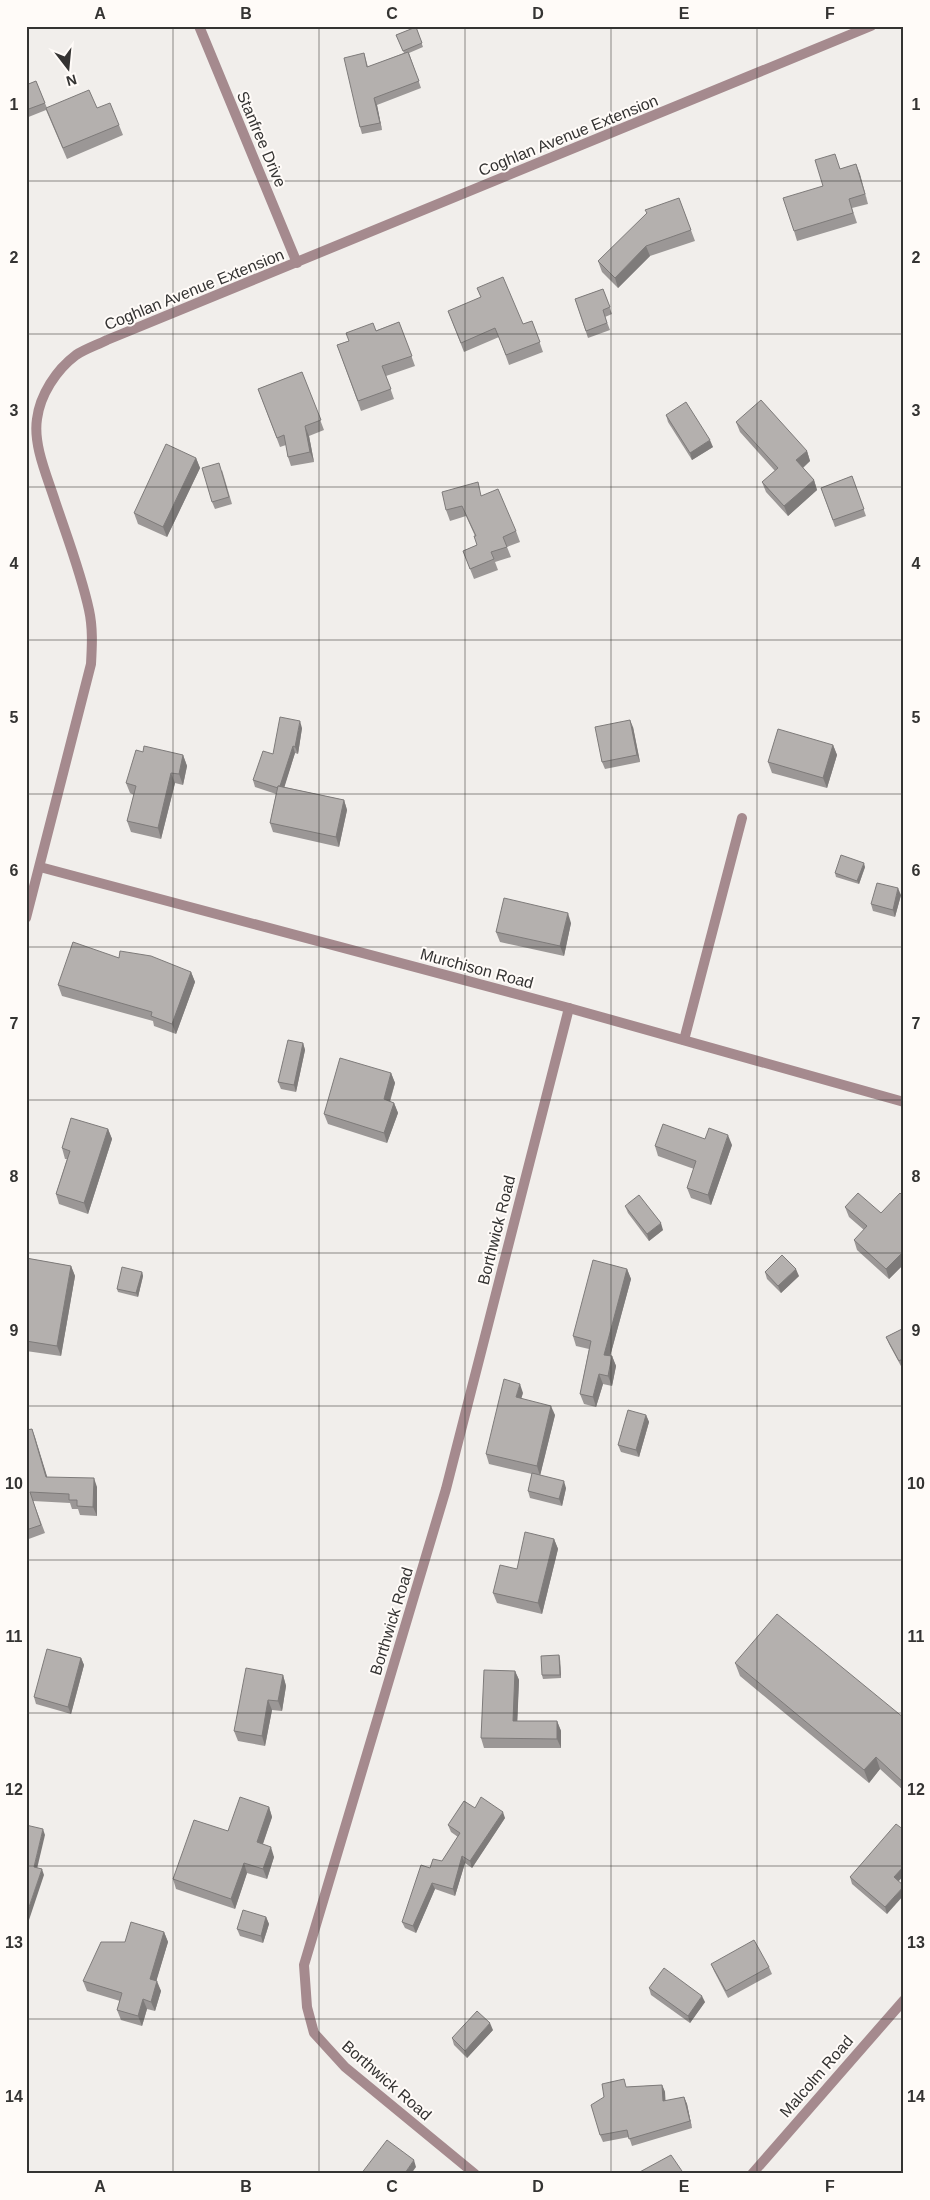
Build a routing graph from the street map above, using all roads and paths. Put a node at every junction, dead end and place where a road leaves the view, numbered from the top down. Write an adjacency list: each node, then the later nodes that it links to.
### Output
1 (199, 26): 3 (street, Stanfree Drive)
2 (871, 26): 3 (street, Coghlan Avenue Extension)
3 (297, 263): 5 (street, Coghlan Avenue Extension)
4 (742, 818): 8 (street)
5 (40, 868): 6 (street, Coghlan Avenue Extension); 7 (street, Murchison Road)
6 (26, 918)
7 (569, 1008): 8 (street, Murchison Road); 11 (street, Borthwick Road)
8 (684, 1040): 9 (street, Murchison Road)
9 (904, 1102)
10 (904, 2000): 12 (street, Malcolm Road)
11 (475, 2174)
12 (752, 2174)

